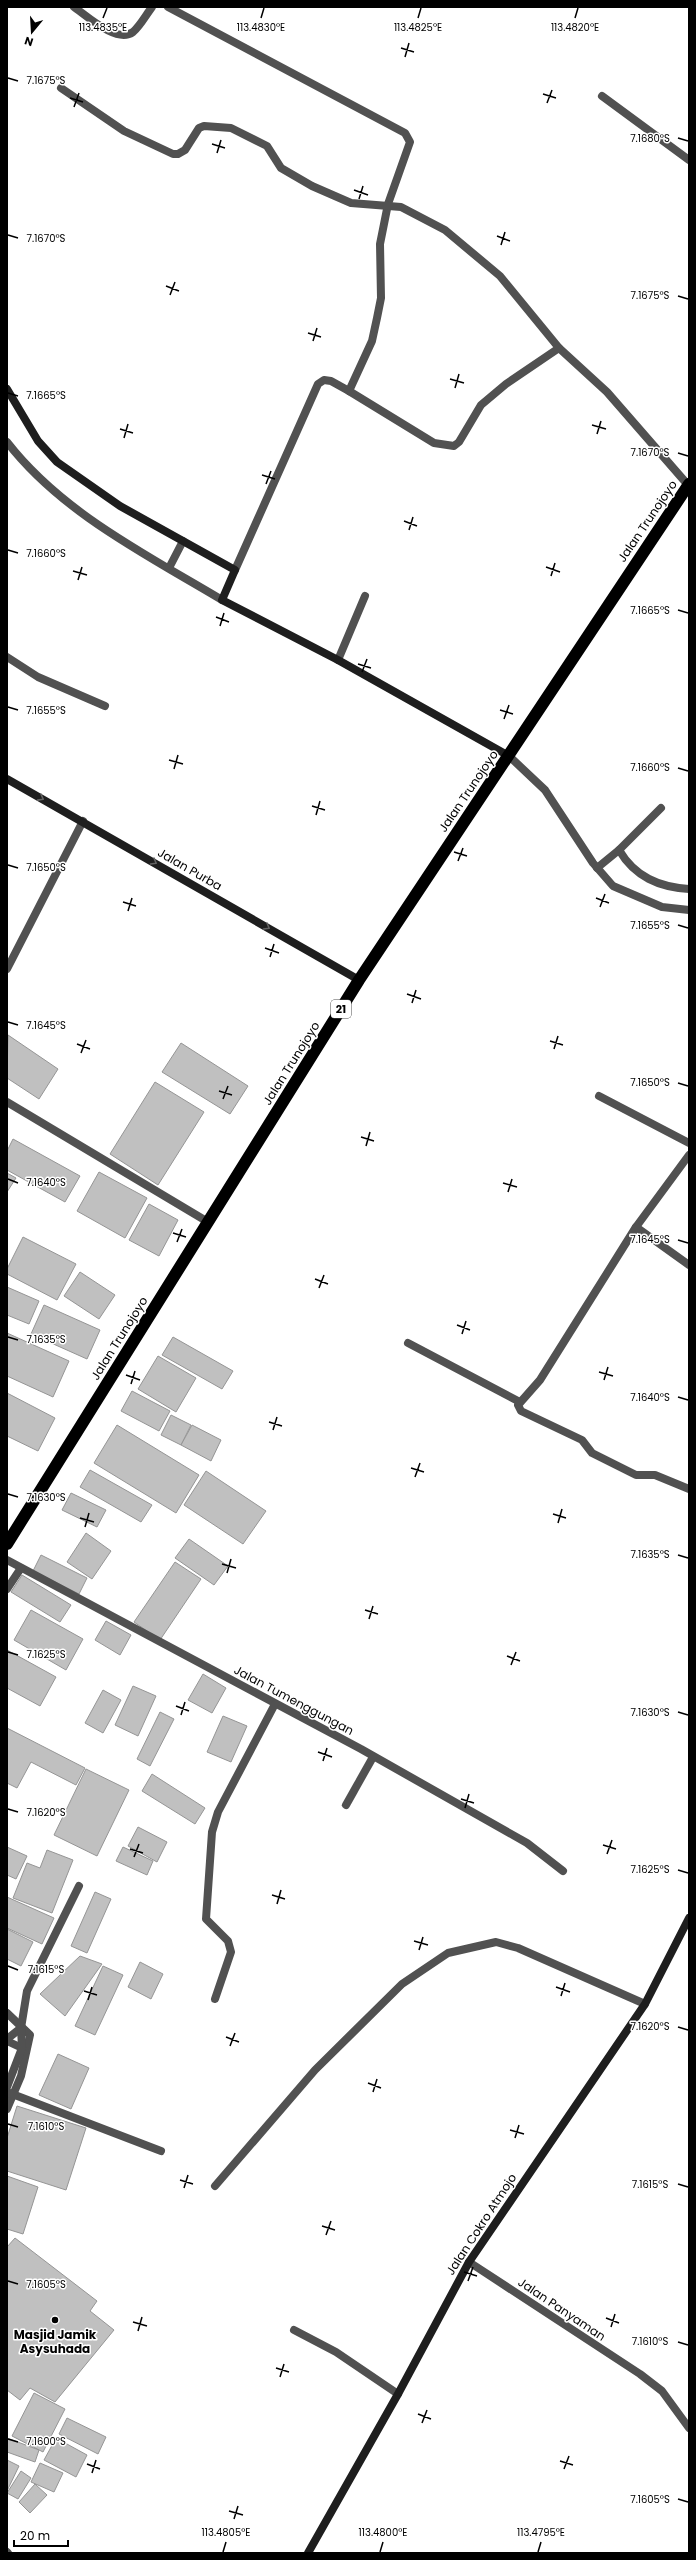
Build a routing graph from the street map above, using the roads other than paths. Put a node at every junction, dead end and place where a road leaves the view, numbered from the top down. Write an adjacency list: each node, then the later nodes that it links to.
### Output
1 (74, 7): 2 (street)
2 (152, 7)
3 (168, 7): 7 (street)
4 (61, 88): 7 (street)
5 (602, 96): 6 (street)
6 (689, 160)
7 (388, 204): 8 (street); 10 (street)
8 (559, 348): 10 (street); 12 (street)
9 (7, 388): 13 (street)
10 (349, 391): 15 (street)
11 (7, 442): 14 (street)
12 (689, 484): 21 (highway, Jalan Trunojoyo / 21)
13 (183, 541): 14 (street); 15 (street)
14 (170, 565): 17 (street)
15 (235, 570): 17 (street)
16 (365, 596): 19 (street)
17 (222, 600): 19 (street)
18 (7, 657): 20 (street)
19 (338, 660): 21 (street)
20 (105, 706)
21 (508, 756): 26 (street); 30 (highway, Jalan Trunojoyo / 21)
22 (7, 779): 24 (street, Jalan Purba, one-way to 24)
23 (660, 808): 25 (street)
24 (83, 821): 29 (street); 30 (street, Jalan Purba, one-way to 30)
25 (619, 850): 26 (street); 27 (street)
26 (595, 865): 28 (street)
27 (689, 889)
28 (689, 910)
29 (7, 969)
30 (359, 980): 35 (highway, Jalan Trunojoyo / 21)
31 (599, 1096): 33 (street)
32 (7, 1102): 35 (street)
33 (689, 1143)
34 (689, 1155): 36 (street)
35 (208, 1222): 41 (highway, Jalan Trunojoyo / 21)
36 (636, 1227): 37 (street); 39 (street)
37 (689, 1265)
38 (408, 1343): 39 (street)
39 (518, 1401): 40 (street)
40 (689, 1489)
41 (7, 1544)
42 (7, 1560): 43 (street, Jalan Tumenggungan)
43 (21, 1568): 44 (street); 45 (street, Jalan Tumenggungan)
44 (7, 1588)
45 (275, 1704): 46 (street, Jalan Tumenggungan); 51 (street)
46 (373, 1757): 47 (street); 48 (street, Jalan Tumenggungan)
47 (346, 1805)
48 (563, 1871)
49 (79, 1886): 54 (street)
50 (689, 1919): 52 (street, Jalan Cokro Atmojo)
51 (215, 1998)
52 (645, 2004): 61 (street); 62 (street, Jalan Cokro Atmojo)
53 (7, 2013): 54 (street)
54 (21, 2028): 55 (street); 56 (street); 58 (street)
55 (7, 2040): 56 (street)
56 (22, 2048): 57 (street)
57 (7, 2087)
58 (10, 2092): 59 (street); 60 (street)
59 (7, 2109)
60 (161, 2151)
61 (215, 2186)
62 (469, 2262): 64 (street, Jalan Cokro Atmojo); 65 (street, Jalan Panyaman)
63 (294, 2330): 64 (street)
64 (398, 2394): 67 (street, Jalan Cokro Atmojo)
65 (687, 2418): 66 (street, Jalan Panyaman)
66 (689, 2428)
67 (308, 2553)

